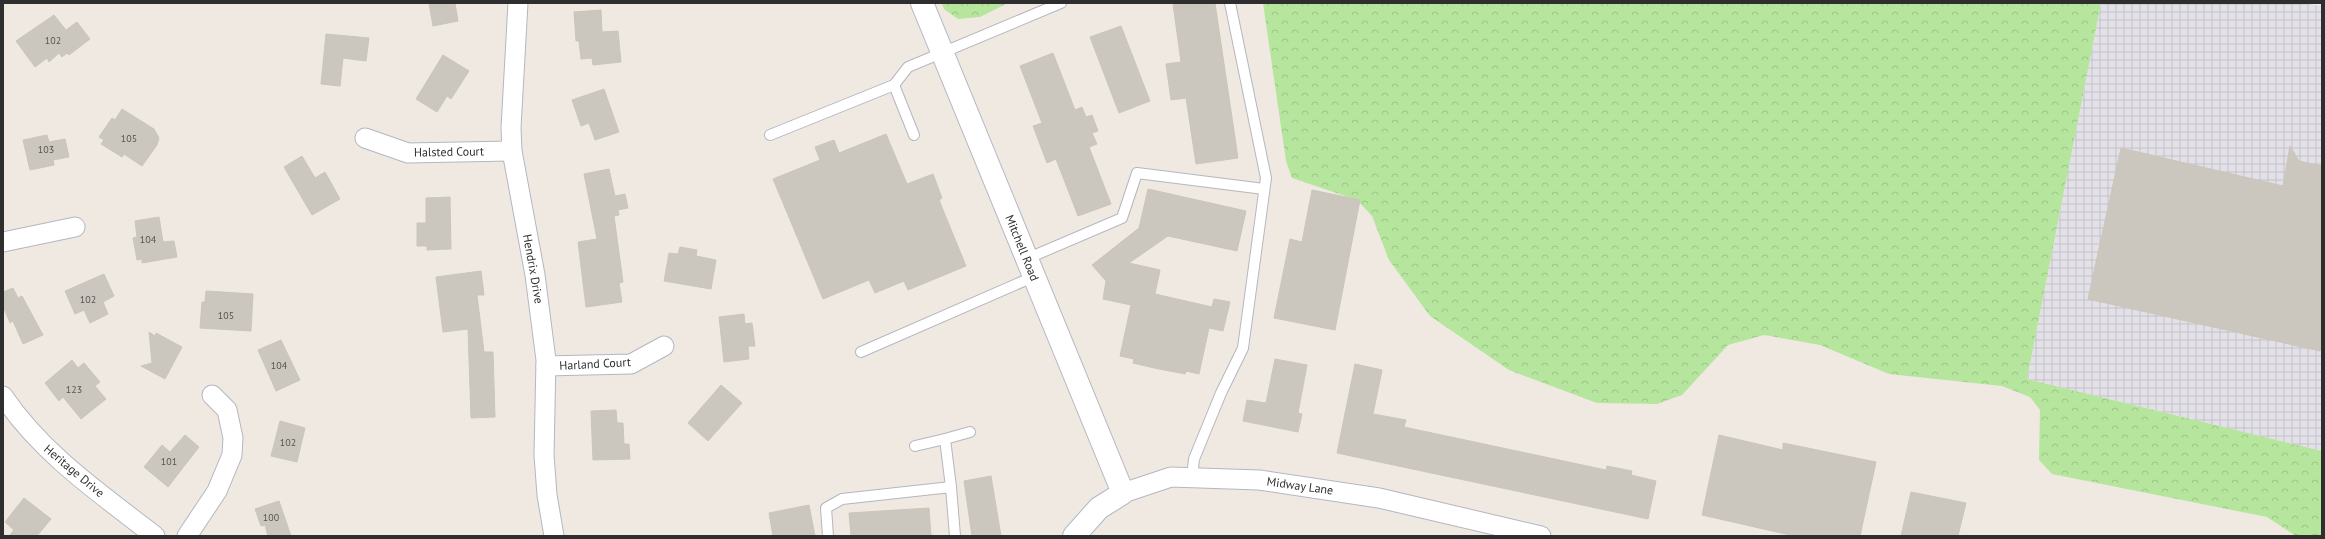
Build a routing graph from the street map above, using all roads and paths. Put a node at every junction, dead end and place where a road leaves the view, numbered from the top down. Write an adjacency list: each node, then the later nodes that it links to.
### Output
1 (518, 3): 10 (street, Hendrix Drive)
2 (922, 3): 5 (street, Mitchell Road)
3 (1060, 3): 5 (lane)
4 (1230, 3): 11 (lane)
5 (943, 54): 6 (lane); 14 (street, Mitchell Road)
6 (894, 85): 7 (lane); 8 (lane)
7 (770, 135)
8 (914, 135)
9 (365, 138): 10 (street, Halsted Court)
10 (512, 151): 17 (street, Hendrix Drive)
11 (1264, 189): 14 (lane); 23 (lane)
12 (75, 227): 13 (street)
13 (3, 242)
14 (1029, 268): 16 (lane); 25 (street, Mitchell Road)
15 (664, 346): 17 (street, Harland Court)
16 (861, 352)
17 (546, 366): 28 (street, Hendrix Drive)
18 (3, 396): 26 (street, Heritage Drive)
19 (212, 396): 27 (street)
20 (970, 432): 21 (lane)
21 (945, 439): 22 (lane); 24 (lane)
22 (915, 446)
23 (1192, 477): 25 (street, Midway Lane); 32 (street, Midway Lane)
24 (951, 487): 29 (lane); 30 (lane)
25 (1123, 493): 31 (street, Midway Lane)
26 (156, 536)
27 (188, 536)
28 (554, 536)
29 (828, 536)
30 (955, 536)
31 (1074, 536)
32 (1541, 536)

